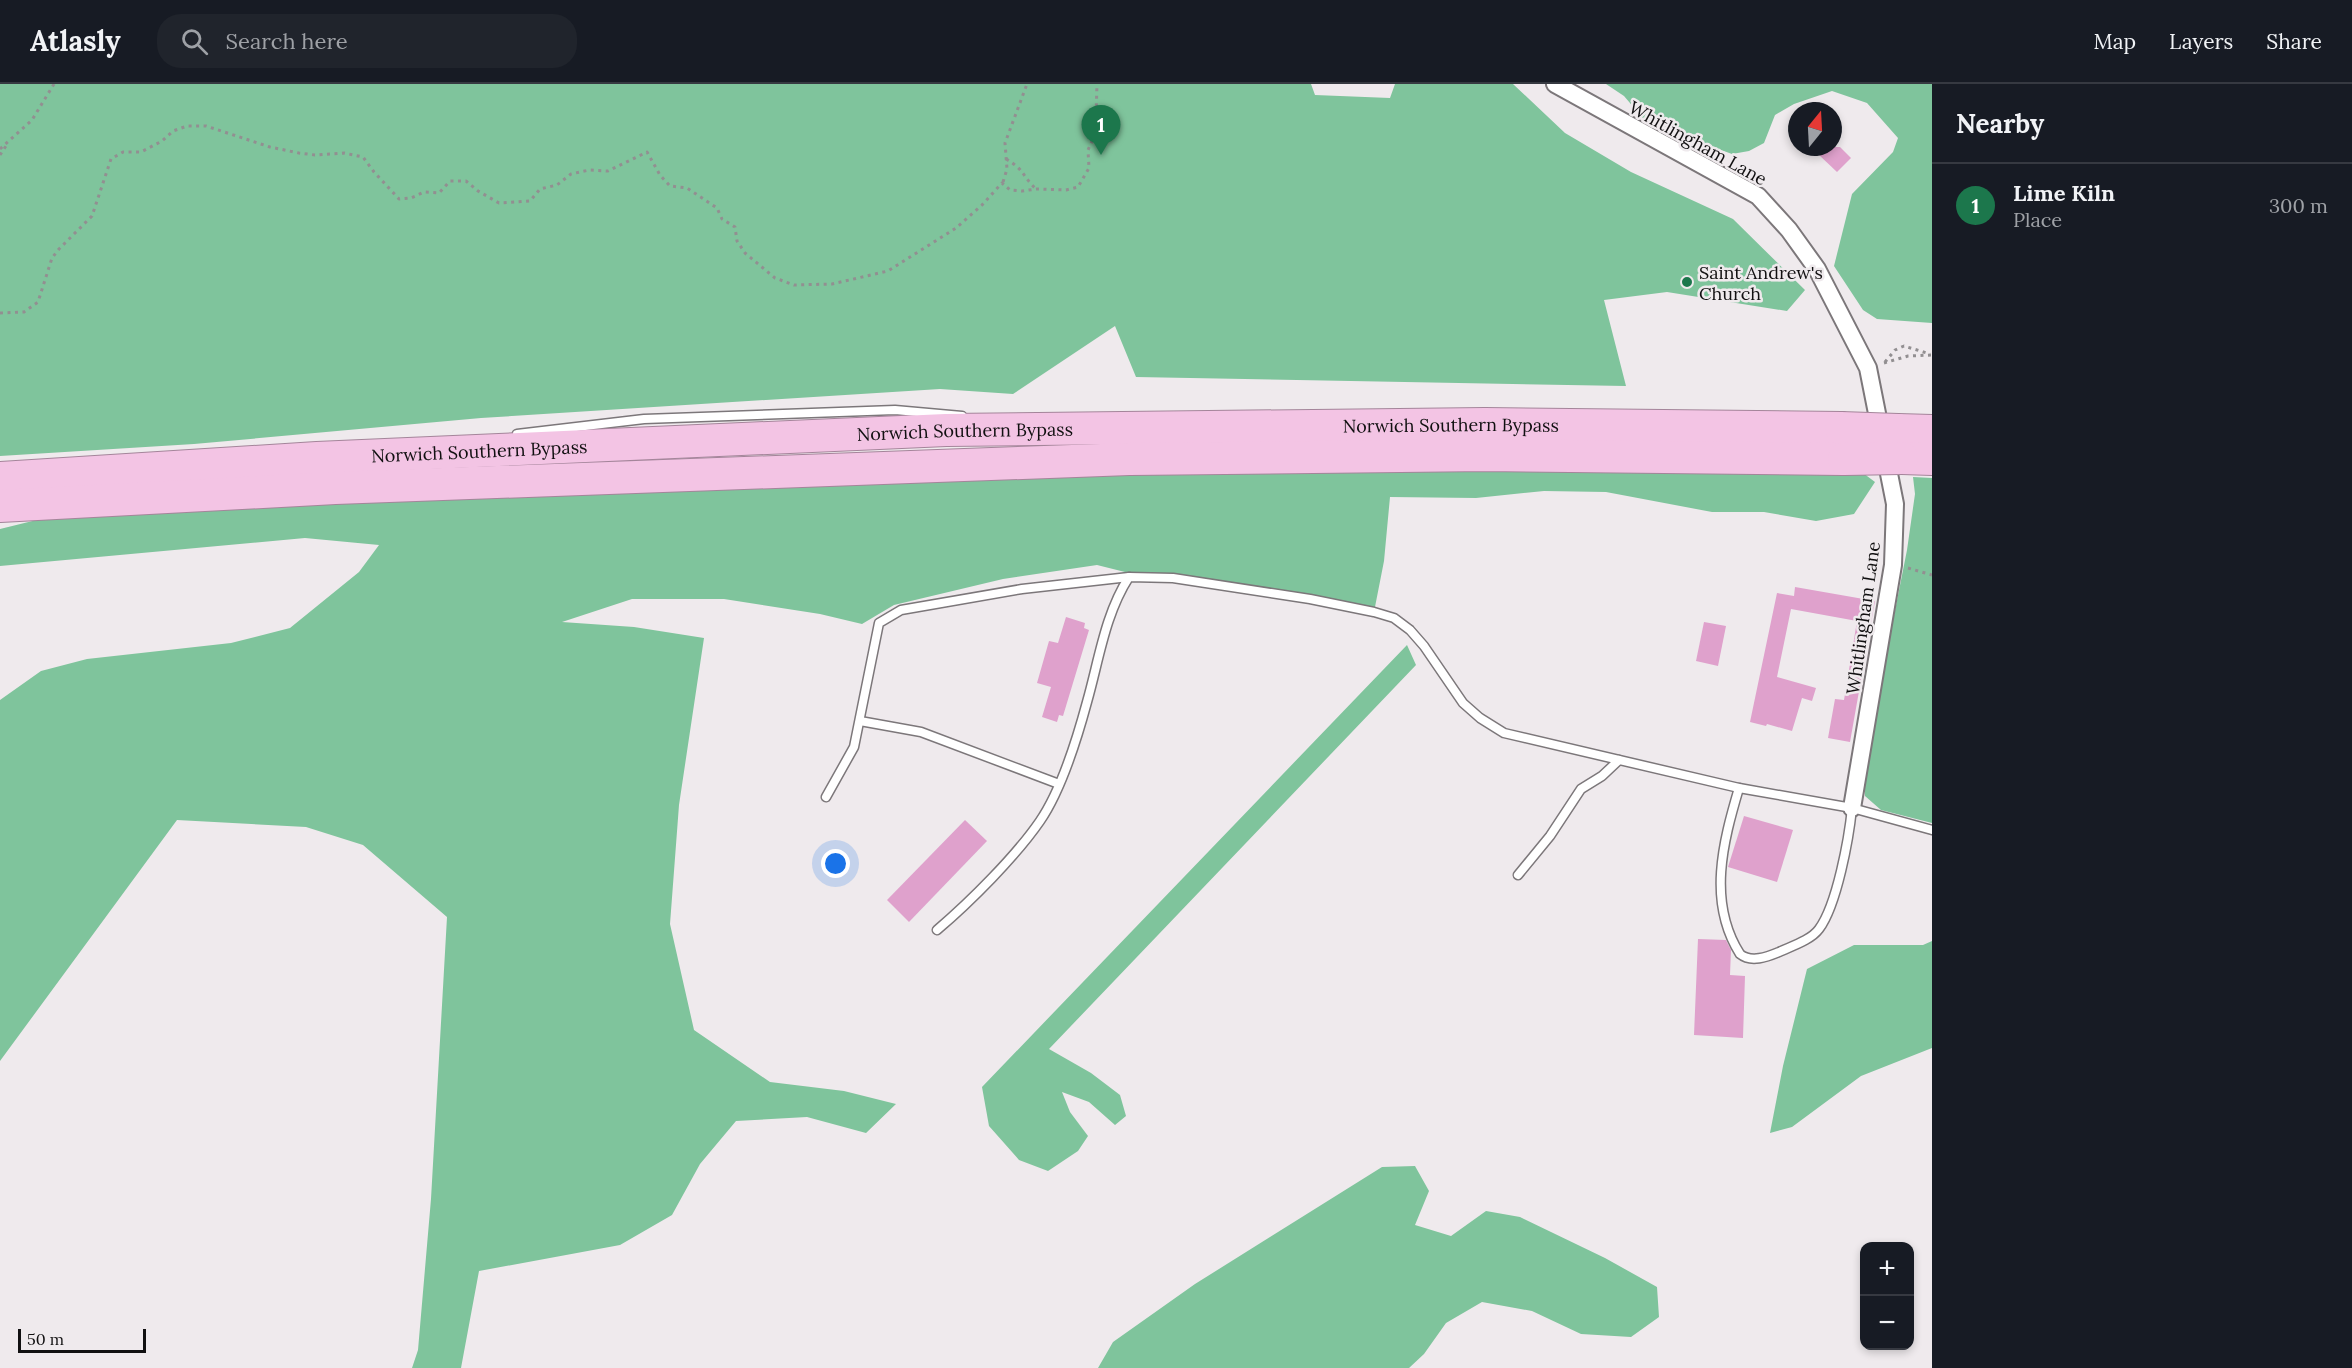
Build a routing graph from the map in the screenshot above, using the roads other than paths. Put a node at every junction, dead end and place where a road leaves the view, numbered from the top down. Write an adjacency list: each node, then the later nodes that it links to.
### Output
1 (1555, 84): 18 (street, Whitlingham Lane)
2 (969, 416): 6 (lane)
3 (991, 419): 4 (lane)
4 (1069, 428): 8 (highway, Norwich Southern Bypass, bridge); 9 (highway, Norwich Southern Bypass)
5 (1932, 431): 8 (highway, Norwich Southern Bypass)
6 (506, 435)
7 (447, 442): 9 (lane)
8 (1911, 449): 11 (highway, Norwich Southern Bypass, bridge)
9 (317, 458): 10 (highway, Norwich Southern Bypass)
10 (0, 478)
11 (5, 511)
12 (1129, 577): 13 (lane); 14 (lane); 15 (lane)
13 (860, 722): 15 (lane); 17 (lane)
14 (1619, 760): 16 (lane); 20 (lane)
15 (1059, 784): 21 (lane)
16 (1739, 788): 18 (lane); 18 (lane)
17 (826, 797)
18 (1852, 808): 19 (lane)
19 (1932, 830)
20 (1518, 875)
21 (937, 930)

